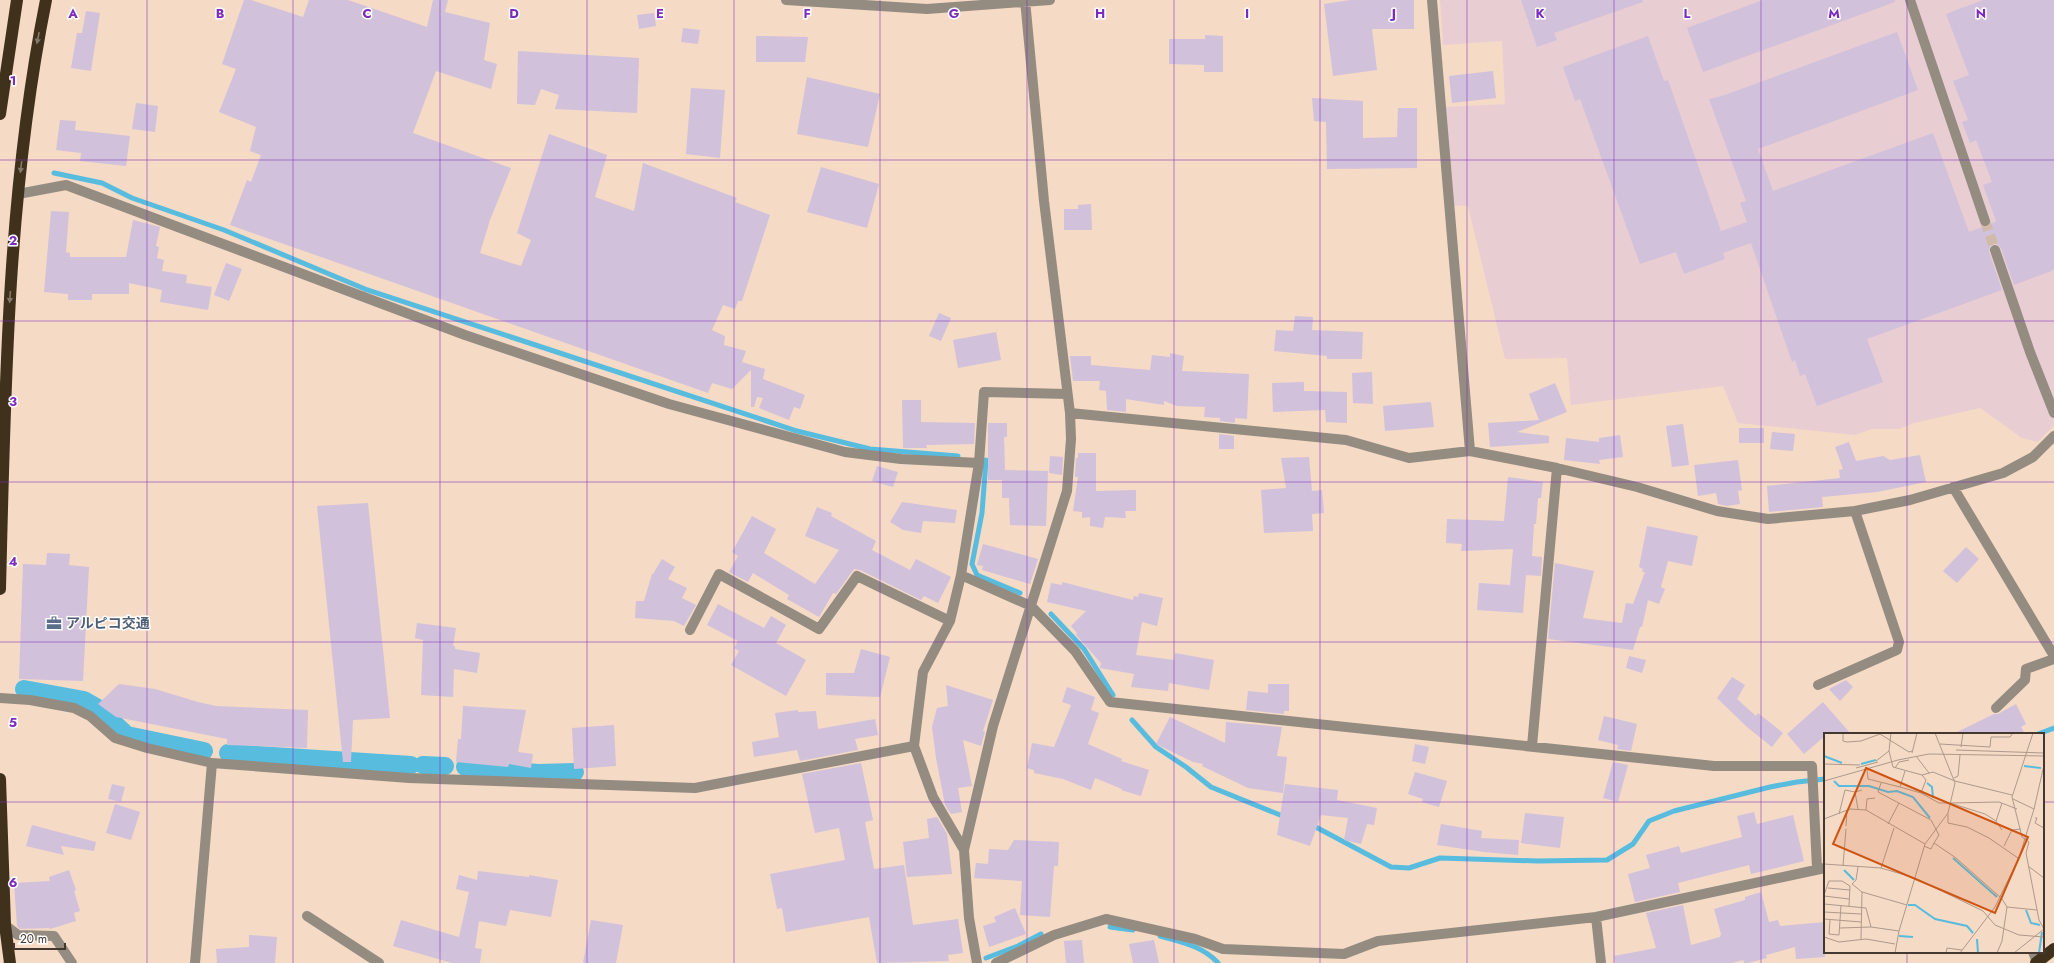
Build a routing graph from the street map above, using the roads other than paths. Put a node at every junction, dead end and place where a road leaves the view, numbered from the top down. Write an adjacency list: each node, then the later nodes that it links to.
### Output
1 (17, 0): 8 (highway)
2 (46, 0): 9 (highway, one-way to 9)
3 (786, 0): 7 (street)
4 (1050, 0): 7 (street)
5 (1432, 0): 16 (street)
6 (1910, 0): 10 (street)
7 (1025, 2): 12 (street)
8 (0, 114)
9 (18, 194): 17 (street); 22 (highway, one-way to 22)
10 (1985, 221)
11 (1995, 250): 13 (street)
12 (1067, 394): 14 (street); 17 (street)
13 (2054, 412)
14 (1070, 413): 16 (street); 23 (street)
15 (2054, 436): 19 (street)
16 (1470, 451): 18 (street)
17 (979, 463): 21 (street)
18 (1557, 468): 20 (street); 31 (street)
19 (1953, 487): 20 (street); 26 (street)
20 (1855, 511): 27 (street)
21 (961, 574): 23 (street); 24 (street)
22 (0, 589)
23 (1031, 606): 31 (street); 34 (street)
24 (950, 621): 25 (street); 30 (street)
25 (690, 630)
26 (2054, 657): 29 (street)
27 (1818, 685)
28 (0, 698): 32 (street)
29 (1996, 708)
30 (914, 746): 32 (street); 34 (street)
31 (1532, 746): 35 (street)
32 (212, 763): 44 (street)
33 (0, 779): 38 (highway)
34 (964, 850): 46 (street)
35 (1821, 868): 37 (street)
36 (307, 916): 45 (street)
37 (1596, 917): 40 (street); 48 (street)
38 (2, 924): 42 (highway); 43 (street)
39 (2054, 949): 41 (highway)
40 (1344, 959): 47 (street)
41 (2035, 959)
42 (10, 963)
43 (72, 963)
44 (195, 963)
45 (379, 963)
46 (977, 963)
47 (996, 963)
48 (1601, 963)

